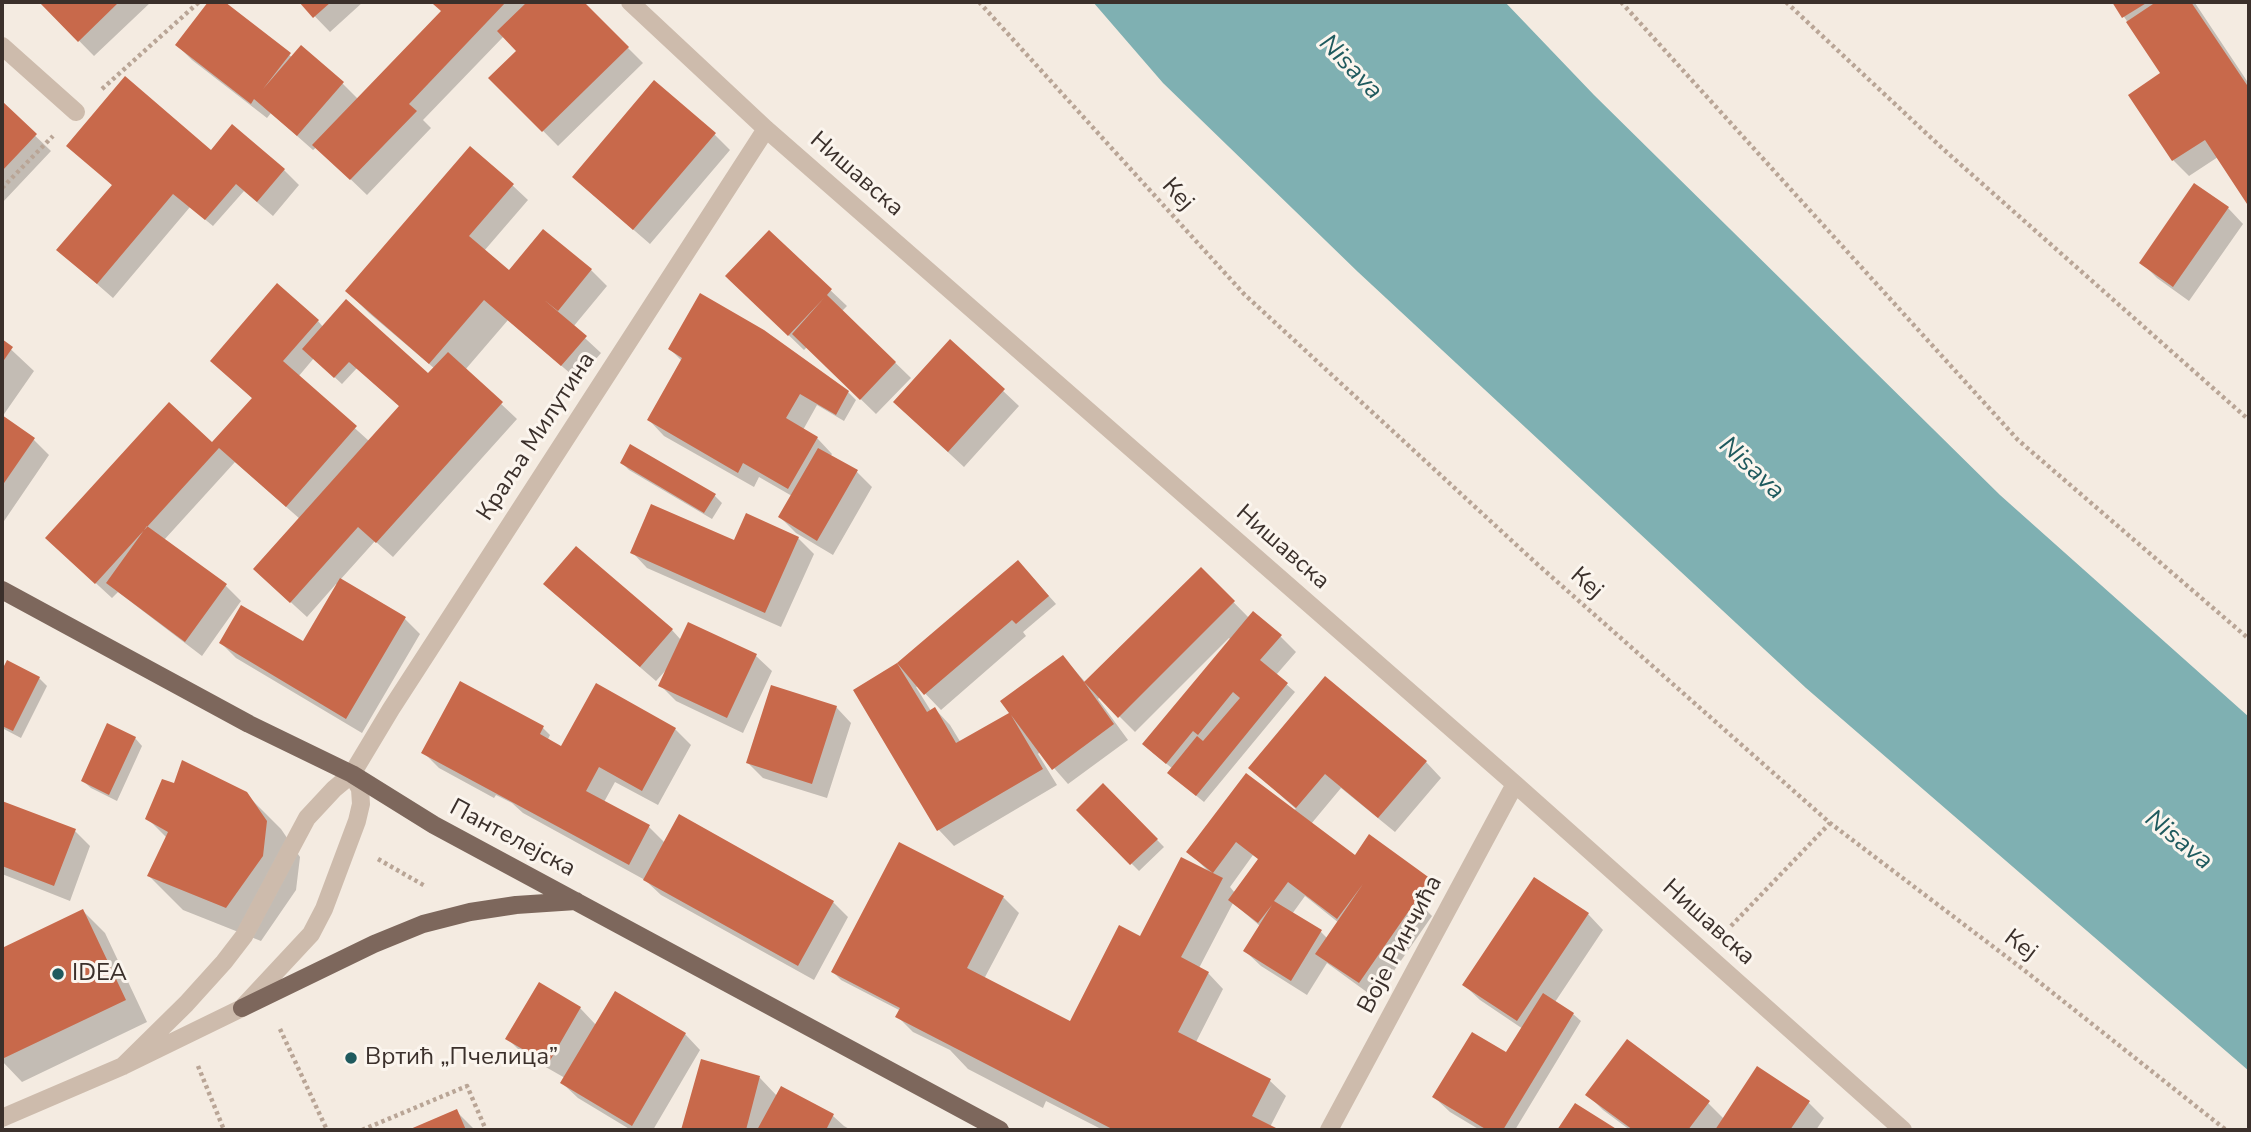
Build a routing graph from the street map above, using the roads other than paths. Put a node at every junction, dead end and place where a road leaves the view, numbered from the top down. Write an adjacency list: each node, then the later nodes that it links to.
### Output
1 (630, 2): 4 (street, Нишавска)
2 (2, 46): 3 (street)
3 (76, 112)
4 (765, 129): 6 (street, Краља Милутина); 7 (street, Нишавска)
5 (2, 590): 6 (main road, Пантелејска)
6 (352, 774): 8 (main road, Пантелејска); 9 (street); 10 (street, Краља Милутина)
7 (1515, 784): 13 (street, Воје Ринчића); 14 (street, Нишавска)
8 (576, 901): 9 (main road); 12 (main road, Пантелејска)
9 (242, 1008): 10 (street)
10 (123, 1066): 11 (street)
11 (2, 1118)
12 (1000, 1130)
13 (1329, 1130)
14 (1903, 1130)

